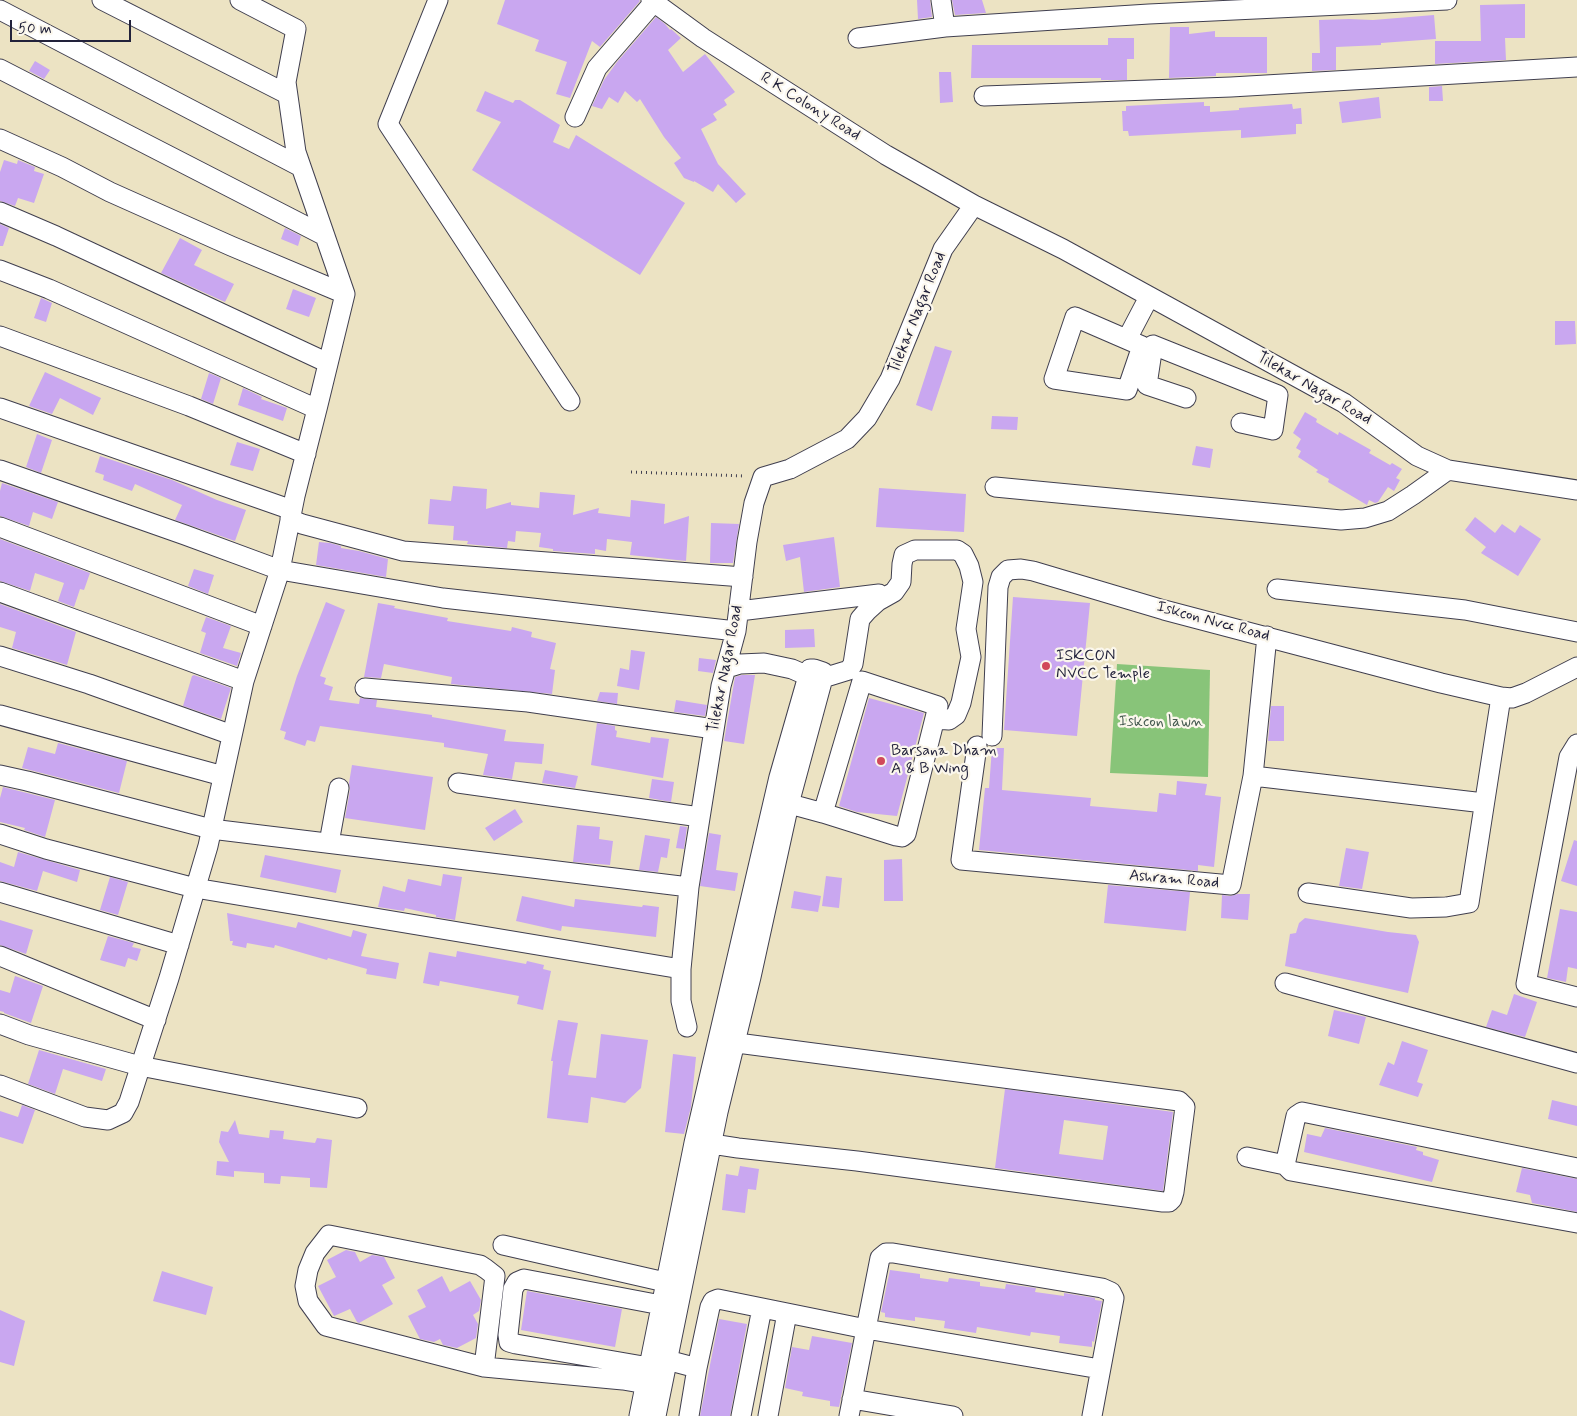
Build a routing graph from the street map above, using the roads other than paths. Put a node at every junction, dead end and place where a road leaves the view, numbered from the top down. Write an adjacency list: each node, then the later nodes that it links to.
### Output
1 (102, 0): 12 (street)
2 (240, 0): 12 (street)
3 (438, 0): 29 (street)
4 (941, 0): 8 (street)
5 (1447, 0): 8 (street)
6 (652, 1): 14 (street); 17 (street, R K Colony Road)
7 (0, 10): 16 (street)
8 (945, 27): 9 (street)
9 (858, 38)
10 (1577, 67): 13 (street)
11 (0, 69): 19 (street)
12 (288, 94): 16 (street)
13 (984, 96)
14 (575, 117)
15 (0, 138): 21 (street)
16 (301, 167): 19 (street)
17 (974, 205): 22 (street, Tilekar Nagar Road); 41 (street, Tilekar Nagar Road)
18 (0, 212): 26 (street)
19 (325, 236): 21 (street)
20 (0, 270): 31 (street)
21 (345, 294): 26 (street)
22 (1149, 296): 24 (street); 25 (street, Tilekar Nagar Road)
23 (0, 336): 33 (street)
24 (1127, 339): 24 (street)
25 (1232, 342): 27 (street); 35 (street, Tilekar Nagar Road)
26 (328, 363): 31 (street)
27 (1220, 371): 28 (street); 32 (street)
28 (1186, 398)
29 (570, 402)
30 (0, 408): 38 (street)
31 (317, 409): 33 (street)
32 (1241, 423)
33 (306, 454): 38 (street)
34 (0, 470): 40 (street)
35 (1448, 470): 36 (street); 37 (street, Tilekar Nagar Road)
36 (995, 486)
37 (1577, 490)
38 (291, 515): 40 (street); 41 (street)
39 (0, 527): 46 (street)
40 (280, 570): 46 (street); 47 (street)
41 (743, 577): 45 (street, Tilekar Nagar Road)
42 (1277, 589): 48 (street)
43 (0, 592): 54 (street)
44 (879, 594): 45 (street)
45 (738, 611): 47 (street, Tilekar Nagar Road)
46 (262, 626): 54 (street)
47 (736, 631): 52 (street, Tilekar Nagar Road)
48 (1577, 632)
49 (1267, 636): 56 (street, Iskcon Nvcc Road); 61 (street, Iskcon Nvcc Road); 65 (street)
50 (0, 656): 60 (street)
51 (1577, 667): 56 (street, Iskcon Nvcc Road)
52 (727, 668): 53 (street); 59 (street, Tilekar Nagar Road)
53 (815, 677): 58 (street); 68 (street)
54 (244, 681): 60 (street)
55 (365, 688): 59 (street)
56 (1501, 697): 69 (street)
57 (0, 715): 64 (street)
58 (935, 719): 70 (street); 70 (street)
59 (714, 729): 71 (street, Tilekar Nagar Road)
60 (232, 735): 64 (street)
61 (984, 741): 65 (street, Ashram Road)
62 (1577, 744): 83 (street)
63 (0, 776): 72 (street)
64 (223, 776): 72 (street)
65 (1253, 776): 69 (street)
66 (458, 783): 71 (street)
67 (339, 788): 74 (street)
68 (781, 802): 70 (street); 87 (street)
69 (1484, 803): 78 (street)
70 (823, 814)
71 (700, 817): 75 (street, Tilekar Nagar Road)
72 (211, 829): 74 (street); 76 (street)
73 (0, 834): 76 (street)
74 (329, 843): 75 (street)
75 (689, 887): 81 (street, Tilekar Nagar Road)
76 (195, 888): 79 (street); 81 (street)
77 (0, 892): 79 (street)
78 (1308, 893)
79 (178, 945): 84 (street)
80 (0, 956): 84 (street)
81 (681, 969): 86 (street, Tilekar Nagar Road)
82 (1285, 983): 88 (street)
83 (1577, 997)
84 (156, 1020): 89 (street)
85 (0, 1024): 89 (street)
86 (687, 1027)
87 (727, 1042): 92 (street); 92 (street)
88 (1577, 1063)
89 (140, 1066): 90 (street); 91 (street)
90 (0, 1085)
91 (357, 1108)
92 (703, 1143): 98 (street); 103 (street)
93 (1248, 1157): 94 (street)
94 (1285, 1165): 95 (street); 96 (street)
95 (1577, 1168)
96 (1577, 1223)
97 (503, 1245): 98 (street)
98 (665, 1282): 99 (street)
99 (661, 1305): 107 (street); 107 (street)
100 (762, 1308): 101 (street); 105 (street); 112 (street)
101 (787, 1313): 102 (street); 113 (street)
102 (866, 1328): 106 (street); 106 (street); 108 (street)
103 (667, 1360): 105 (street); 110 (street)
104 (484, 1367): 104 (street); 107 (street)
105 (697, 1368): 111 (street)
106 (1100, 1369): 115 (street)
107 (647, 1375): 109 (street)
108 (851, 1408): 114 (street)
109 (639, 1416)
110 (656, 1416)
111 (690, 1416)
112 (740, 1416)
113 (768, 1416)
114 (953, 1416)
115 (1092, 1416)

